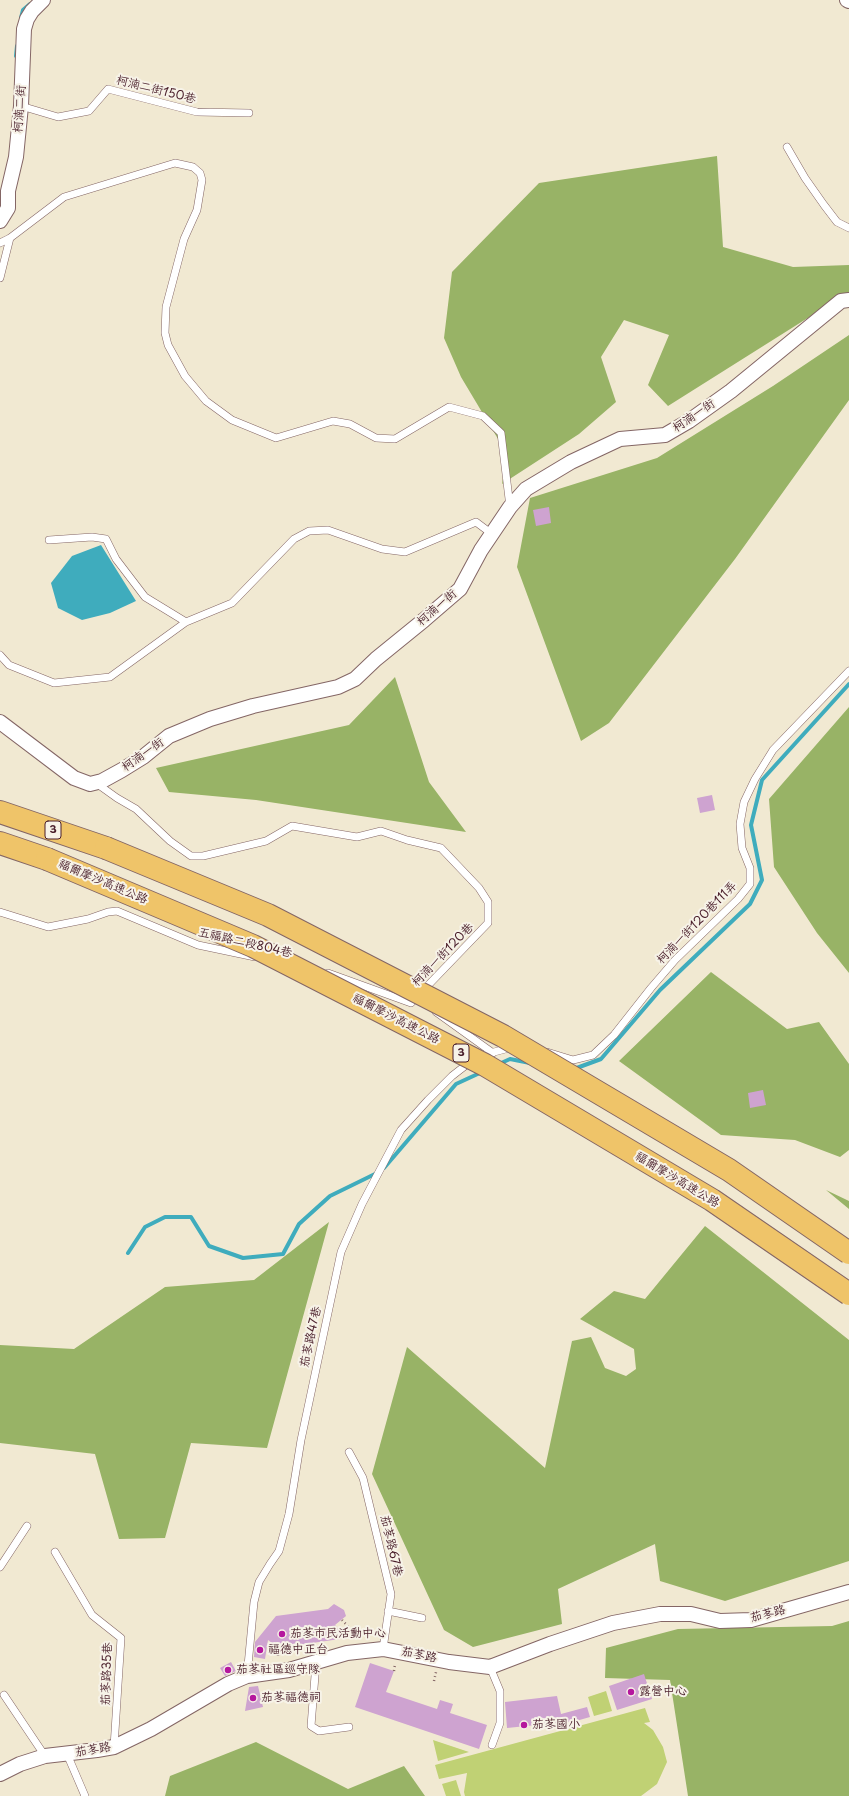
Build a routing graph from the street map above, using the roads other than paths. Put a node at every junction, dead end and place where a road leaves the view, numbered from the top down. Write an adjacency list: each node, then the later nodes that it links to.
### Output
1 (43, 0): 2 (street, 柯湳二街)
2 (22, 106): 3 (lane, 柯湳二街150巷); 5 (street, 柯湳二街)
3 (249, 113)
4 (787, 147): 6 (lane)
5 (0, 221)
6 (849, 228)
7 (10, 238): 8 (lane); 9 (lane); 11 (lane)
8 (0, 242)
9 (0, 278)
10 (849, 300): 11 (street, 柯湳一街)
11 (510, 507): 12 (street, 柯湳一街)
12 (492, 534): 14 (lane); 18 (street, 柯湳一街)
13 (49, 540): 14 (lane)
14 (186, 622): 15 (lane)
15 (0, 655)
16 (849, 671): 25 (lane, 柯湳一街120巷111弄)
17 (0, 722): 18 (street)
18 (96, 783): 23 (lane, 柯湳一街120巷)
19 (0, 812): 26 (highway, 3, bridge)
20 (0, 843): 27 (highway, 福爾摩沙高速公路 / 3, bridge)
21 (0, 912): 22 (lane, 五福路二段804巷)
22 (314, 970)
23 (322, 971)
24 (429, 1008): 25 (lane)
25 (493, 1053): 38 (lane, 茄苳路47巷)
26 (849, 1253)
27 (849, 1294)
28 (349, 1452): 33 (lane, 茄苳路67巷)
29 (27, 1526): 31 (lane)
30 (55, 1552): 42 (lane, 茄苳路35巷)
31 (0, 1567)
32 (849, 1592): 37 (street, 茄苳路)
33 (388, 1611): 34 (lane); 35 (lane, 茄苳路67巷)
34 (422, 1618)
35 (383, 1649): 36 (street, 茄苳路); 37 (street, 茄苳路)
36 (316, 1663): 38 (street, 茄苳路); 40 (lane)
37 (490, 1667): 41 (lane)
38 (247, 1676): 42 (street, 茄苳路)
39 (4, 1695): 44 (lane)
40 (349, 1727)
41 (492, 1744)
42 (114, 1747): 43 (street, 茄苳路)
43 (67, 1754): 44 (street, 茄苳路); 46 (lane)
44 (45, 1756): 45 (street, 茄苳路)
45 (0, 1774)
46 (85, 1796)

